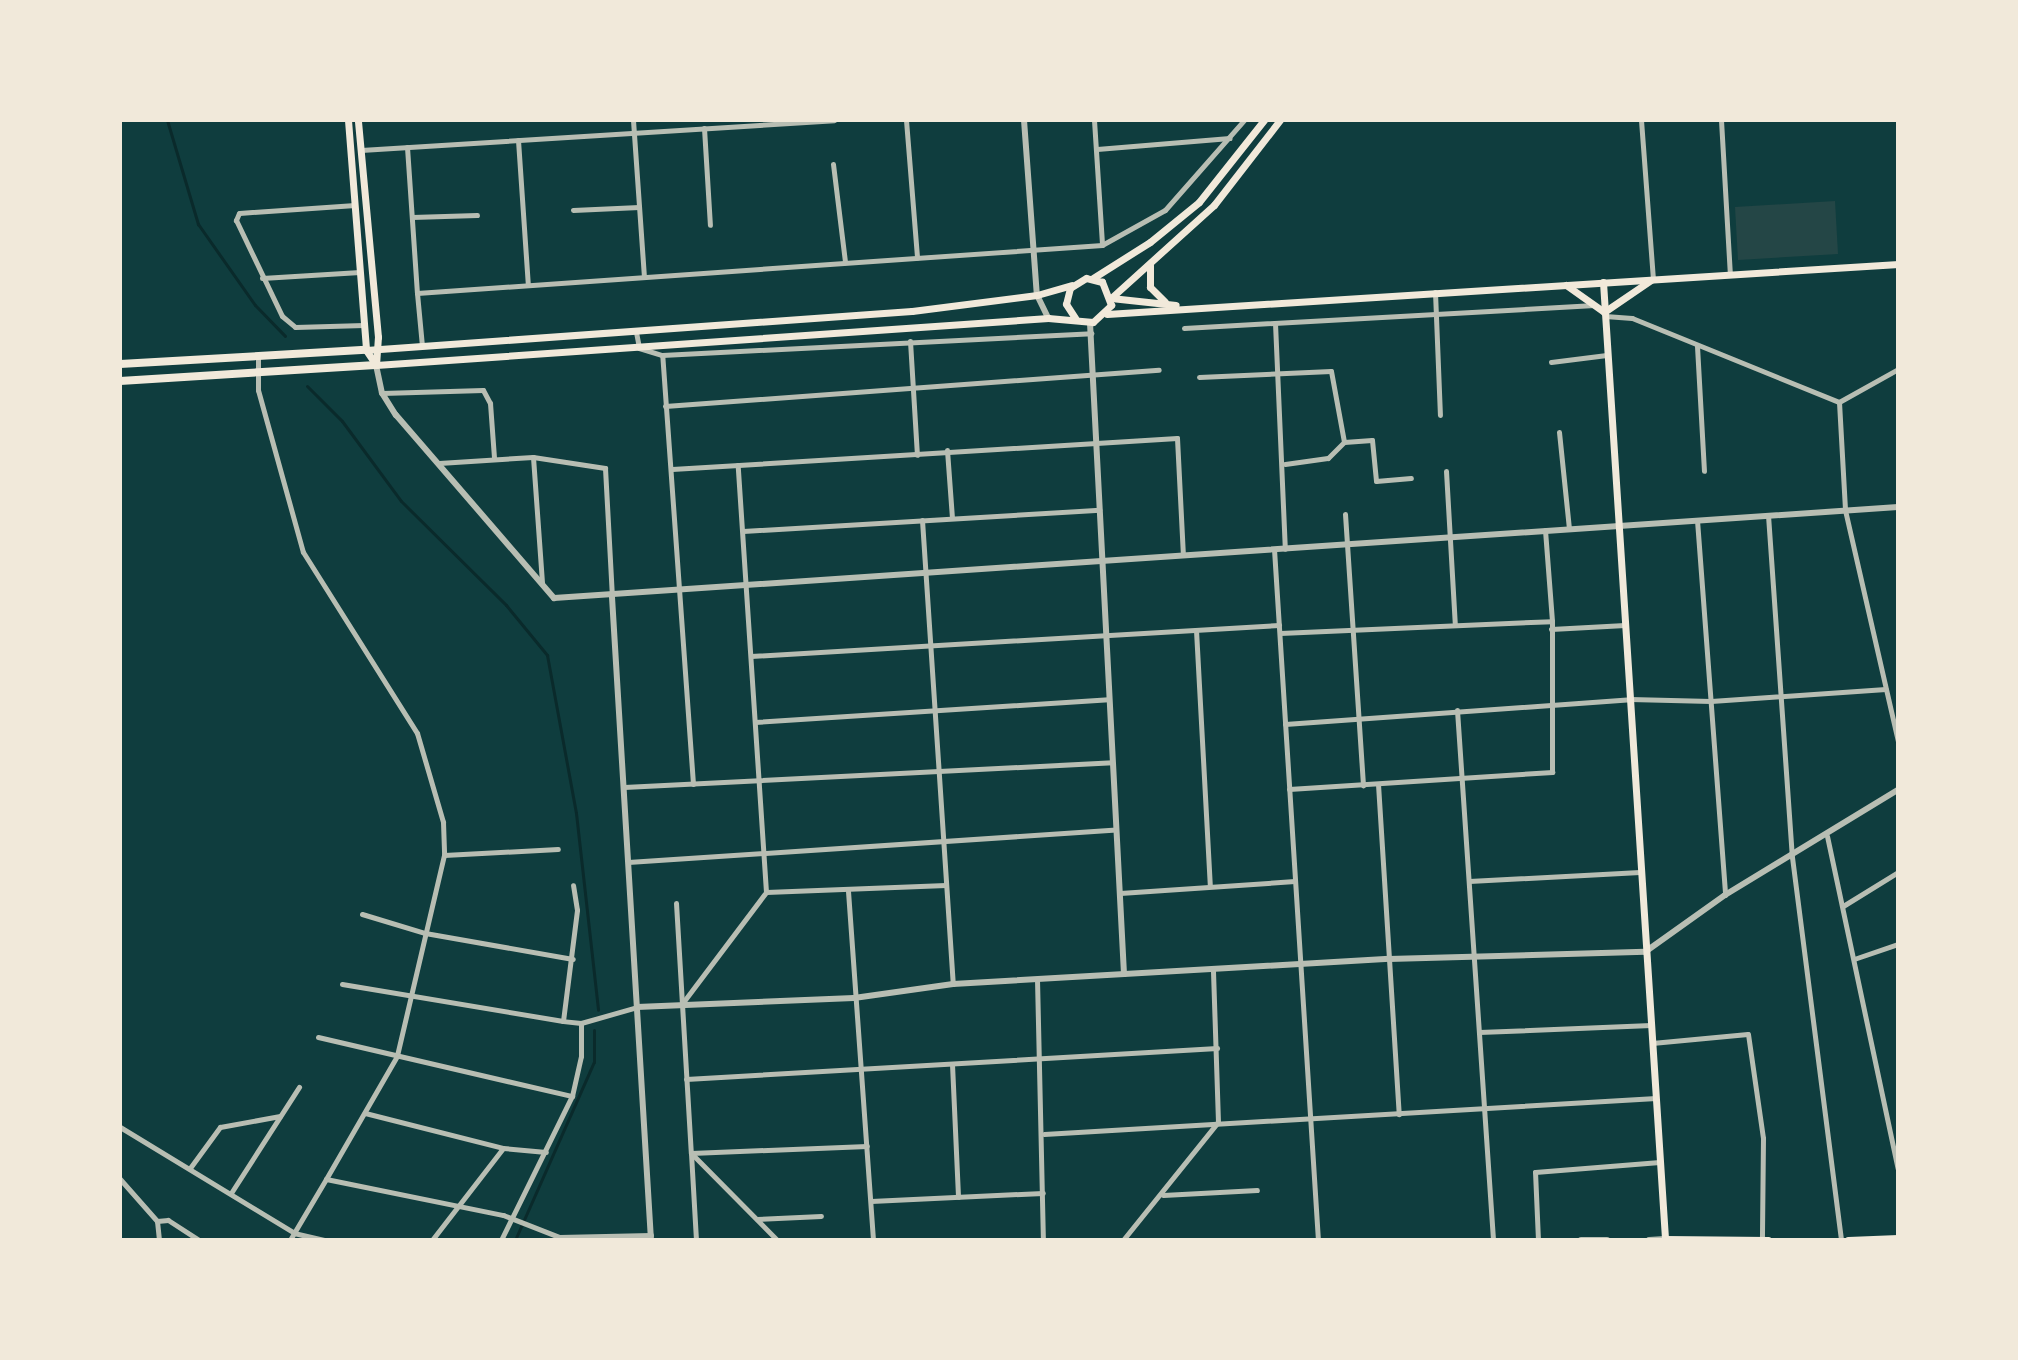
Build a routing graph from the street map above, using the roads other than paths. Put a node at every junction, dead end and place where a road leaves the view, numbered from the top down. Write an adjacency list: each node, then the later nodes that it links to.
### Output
1 (348, 120): 21 (main road)
2 (358, 120): 19 (main road)
3 (633, 120): 14 (street)
4 (834, 120): 13 (street)
5 (906, 120): 29 (street)
6 (1024, 120): 28 (street)
7 (1094, 120): 18 (street)
8 (1244, 120): 15 (street)
9 (1264, 120): 37 (main road)
10 (1280, 120): 32 (main road)
11 (1641, 120): 38 (street)
12 (1721, 120): 34 (street)
13 (704, 128): 14 (street); 26 (street)
14 (635, 133): 16 (street); 22 (street)
15 (1230, 138): 18 (street); 27 (street)
16 (518, 140): 17 (street); 41 (street)
17 (407, 147): 19 (street); 25 (street)
18 (1097, 149): 27 (street)
19 (361, 150): 65 (main road)
20 (833, 164): 30 (street)
21 (355, 205): 33 (main road); 36 (street)
22 (639, 207): 23 (street); 35 (street)
23 (573, 210)
24 (477, 215): 25 (street)
25 (412, 217): 44 (street)
26 (710, 225)
27 (1102, 245): 28 (street)
28 (1034, 251): 29 (street); 45 (street)
29 (917, 258): 30 (street)
30 (845, 262): 35 (street)
31 (1898, 264): 34 (main road)
32 (1150, 265): 46 (main road); 47 (main road)
33 (360, 272): 36 (street); 57 (main road)
34 (1730, 274): 38 (main road)
35 (644, 276): 41 (street)
36 (262, 278): 57 (street)
37 (1093, 278): 42 (main road); 46 (main road)
38 (1653, 279): 39 (main road); 52 (main road)
39 (1603, 282): 40 (main road); 52 (main road)
40 (1564, 284): 43 (main road); 48 (main road)
41 (528, 285): 44 (street)
42 (1072, 285): 45 (main road); 54 (main road)
43 (1435, 292): 49 (main road); 51 (street)
44 (417, 293): 62 (street)
45 (1037, 295): 53 (street); 59 (main road)
46 (1111, 298): 47 (main road); 50 (main road)
47 (1171, 305): 49 (main road)
48 (1596, 305): 51 (street); 52 (main road)
49 (1194, 307): 50 (main road)
50 (1107, 314): 55 (main road)
51 (1436, 314): 56 (street); 86 (street)
52 (1604, 314): 63 (street); 68 (main road)
53 (1048, 318): 54 (main road); 64 (main road)
54 (1075, 318): 55 (main road)
55 (1090, 323): 60 (street)
56 (1275, 323): 58 (street); 77 (street)
57 (364, 325): 66 (main road)
58 (1184, 328)
59 (636, 332): 62 (main road); 64 (street)
60 (1091, 333): 61 (street); 79 (street)
61 (910, 341): 67 (street); 82 (street)
62 (422, 346): 65 (main road)
63 (1697, 346): 84 (street); 99 (street)
64 (639, 348): 67 (street); 73 (main road)
65 (379, 349): 66 (main road); 73 (main road)
66 (366, 350): 69 (highway); 73 (main road)
67 (662, 355): 85 (street)
68 (1607, 355): 71 (street); 109 (main road)
69 (258, 356): 70 (highway); 76 (street)
70 (197, 359): 72 (highway); 78 (highway)
71 (1551, 362)
72 (120, 364)
73 (376, 365): 76 (highway); 83 (street)
74 (1898, 369): 84 (street)
75 (1159, 370): 79 (street)
76 (256, 371): 78 (highway); 162 (street)
77 (1279, 374): 80 (street); 88 (street); 95 (street)
78 (198, 376): 81 (highway)
79 (1092, 377): 82 (street); 89 (street)
80 (1199, 377)
81 (120, 381)
82 (914, 390): 85 (street); 91 (street)
83 (382, 393): 93 (street); 94 (street)
84 (1839, 402): 103 (street)
85 (665, 406): 97 (street)
86 (1440, 415)
87 (1559, 432): 110 (street)
88 (1344, 442): 95 (street); 100 (street)
89 (1096, 443): 90 (street); 102 (street); 117 (street)
90 (947, 450): 91 (street); 106 (street)
91 (917, 455): 96 (street)
92 (533, 457): 93 (street); 120 (street); 123 (street)
93 (494, 458): 94 (street)
94 (439, 463): 120 (street)
95 (1285, 464): 116 (street)
96 (738, 465): 97 (street); 112 (street)
97 (672, 469): 122 (street)
98 (1446, 471): 113 (street)
99 (1704, 471)
100 (1411, 478)
101 (1898, 507): 103 (street)
102 (1099, 510): 106 (street); 118 (street)
103 (1845, 510): 105 (street); 135 (street)
104 (1345, 514): 114 (street)
105 (1768, 515): 107 (street); 136 (street)
106 (952, 518): 108 (street)
107 (1697, 519): 109 (street); 139 (street)
108 (922, 520): 112 (street); 119 (street)
109 (1618, 524): 110 (street); 127 (main road)
110 (1569, 528): 111 (street)
111 (1545, 530): 113 (street); 124 (street)
112 (743, 531): 121 (street)
113 (1451, 537): 114 (street); 126 (street)
114 (1348, 544): 116 (street); 130 (street)
115 (1274, 549): 116 (street); 117 (street); 125 (street)
116 (1285, 549)
117 (1183, 555): 118 (street)
118 (1101, 562): 119 (street); 132 (street)
119 (925, 575): 121 (street); 133 (street)
120 (542, 583): 123 (street)
121 (747, 587): 122 (street); 134 (street)
122 (681, 592): 123 (street); 151 (street)
123 (612, 597): 154 (street)
124 (1552, 621): 126 (street); 128 (street)
125 (1279, 625): 129 (street); 131 (street)
126 (1455, 625): 130 (street)
127 (1625, 625): 128 (street); 138 (main road)
128 (1551, 629): 140 (street)
129 (1196, 630): 132 (street); 171 (street)
130 (1353, 630): 131 (street); 143 (street)
131 (1280, 633): 145 (street)
132 (1105, 636): 133 (street); 137 (street)
133 (929, 644): 134 (street); 142 (street)
134 (751, 656): 144 (street)
135 (1886, 689): 136 (street); 146 (street)
136 (1781, 694): 139 (street); 163 (street)
137 (1108, 699): 142 (street); 147 (street)
138 (1630, 699): 139 (street); 140 (street); 165 (main road)
139 (1711, 701): 175 (street)
140 (1551, 704): 141 (street); 149 (street)
141 (1457, 710): 143 (street); 149 (street)
142 (934, 711): 144 (street); 148 (street)
143 (1358, 718): 145 (street); 153 (street)
144 (755, 722): 150 (street)
145 (1285, 724): 155 (street)
146 (1898, 741)
147 (1112, 762): 148 (street); 157 (street)
148 (939, 773): 150 (street); 159 (street)
149 (1460, 779): 152 (street); 168 (street)
150 (759, 781): 151 (street); 161 (street)
151 (693, 784): 154 (street)
152 (1378, 784): 153 (street); 183 (street)
153 (1363, 785): 155 (street)
154 (624, 787): 164 (street)
155 (1289, 789): 167 (street)
156 (1898, 790): 158 (street)
157 (1116, 830): 159 (street); 174 (street)
158 (1827, 836): 163 (street); 177 (street)
159 (943, 842): 161 (street); 170 (street)
160 (558, 849): 162 (street)
161 (763, 854): 164 (street); 173 (street)
162 (444, 855): 179 (street)
163 (1792, 857): 175 (street); 261 (street)
164 (628, 862): 195 (street)
165 (1640, 872): 168 (street); 181 (main road)
166 (1898, 872): 177 (street)
167 (1295, 881): 171 (street); 186 (street)
168 (1469, 881): 184 (street)
169 (573, 885): 182 (street)
170 (946, 885): 172 (street); 191 (street)
171 (1210, 886): 174 (street)
172 (848, 891): 173 (street); 193 (street)
173 (766, 892): 194 (street)
174 (1120, 893): 188 (street)
175 (1725, 895): 181 (street)
176 (676, 903): 194 (street)
177 (1843, 906): 185 (street)
178 (362, 914): 179 (street)
179 (425, 933): 182 (street); 192 (street)
180 (1898, 944): 185 (street)
181 (1645, 952): 184 (street); 198 (main road)
182 (573, 959): 196 (street)
183 (1389, 959): 184 (street); 186 (street); 213 (street)
184 (1473, 959): 199 (street)
185 (1854, 959): 225 (street)
186 (1300, 964): 187 (street); 215 (street)
187 (1213, 969): 188 (street); 202 (street)
188 (1124, 974): 189 (street)
189 (1037, 979): 191 (street); 204 (street)
190 (342, 984): 192 (street)
191 (953, 984): 193 (street)
192 (412, 996): 196 (street); 203 (street)
193 (854, 998): 194 (street); 206 (street)
194 (680, 1006): 195 (street); 207 (street)
195 (637, 1007): 197 (street); 239 (street)
196 (563, 1021): 197 (street)
197 (581, 1023): 209 (street)
198 (1651, 1025): 199 (street); 201 (main road)
199 (1479, 1032): 211 (street)
200 (318, 1037): 203 (street)
201 (1652, 1043): 210 (main road); 260 (street)
202 (1217, 1048): 204 (street); 216 (street)
203 (397, 1056): 209 (street); 212 (street)
204 (1039, 1062): 205 (street); 218 (street)
205 (952, 1064): 206 (street); 232 (street)
206 (863, 1069): 207 (street); 219 (street)
207 (686, 1079): 222 (street)
208 (299, 1087): 214 (street)
209 (572, 1096): 221 (street)
210 (1657, 1098): 211 (street); 223 (main road)
211 (1488, 1110): 213 (street); 254 (street)
212 (365, 1113): 220 (street); 227 (street)
213 (1399, 1114): 215 (street)
214 (280, 1116): 224 (street); 229 (street)
215 (1310, 1118): 216 (street); 253 (street)
216 (1218, 1122): 218 (street); 231 (street)
217 (120, 1127): 224 (street)
218 (1044, 1134): 230 (street)
219 (867, 1146): 222 (street); 233 (street)
220 (503, 1148): 221 (street); 234 (street)
221 (546, 1152): 247 (street)
222 (691, 1153): 236 (street); 248 (street)
223 (1660, 1162): 241 (main road); 255 (street)
224 (190, 1168): 229 (street)
225 (1898, 1169)
226 (120, 1179): 237 (street)
227 (326, 1179): 234 (street); 238 (street)
228 (1257, 1190): 231 (street)
229 (231, 1193): 238 (street)
230 (1043, 1193): 232 (street); 251 (street)
231 (1162, 1195): 252 (street)
232 (958, 1197): 233 (street)
233 (871, 1201): 250 (street)
234 (458, 1204): 239 (street); 246 (street)
235 (821, 1216): 236 (street)
236 (756, 1219): 249 (street)
237 (157, 1221): 242 (street); 243 (street)
238 (294, 1233): 244 (street); 245 (street)
239 (651, 1238)
240 (1898, 1238): 262 (main road)
241 (1665, 1239): 258 (street); 259 (main road)
242 (159, 1240)
243 (199, 1240)
244 (290, 1240)
245 (324, 1240)
246 (432, 1240)
247 (501, 1240)
248 (696, 1240)
249 (777, 1240)
250 (873, 1240)
251 (1043, 1240)
252 (1123, 1240)
253 (1318, 1240)
254 (1493, 1240)
255 (1538, 1240)
256 (1581, 1240): 257 (street)
257 (1607, 1240)
258 (1649, 1240)
259 (1738, 1240): 260 (main road)
260 (1765, 1240)
261 (1841, 1240)
262 (1848, 1240)

